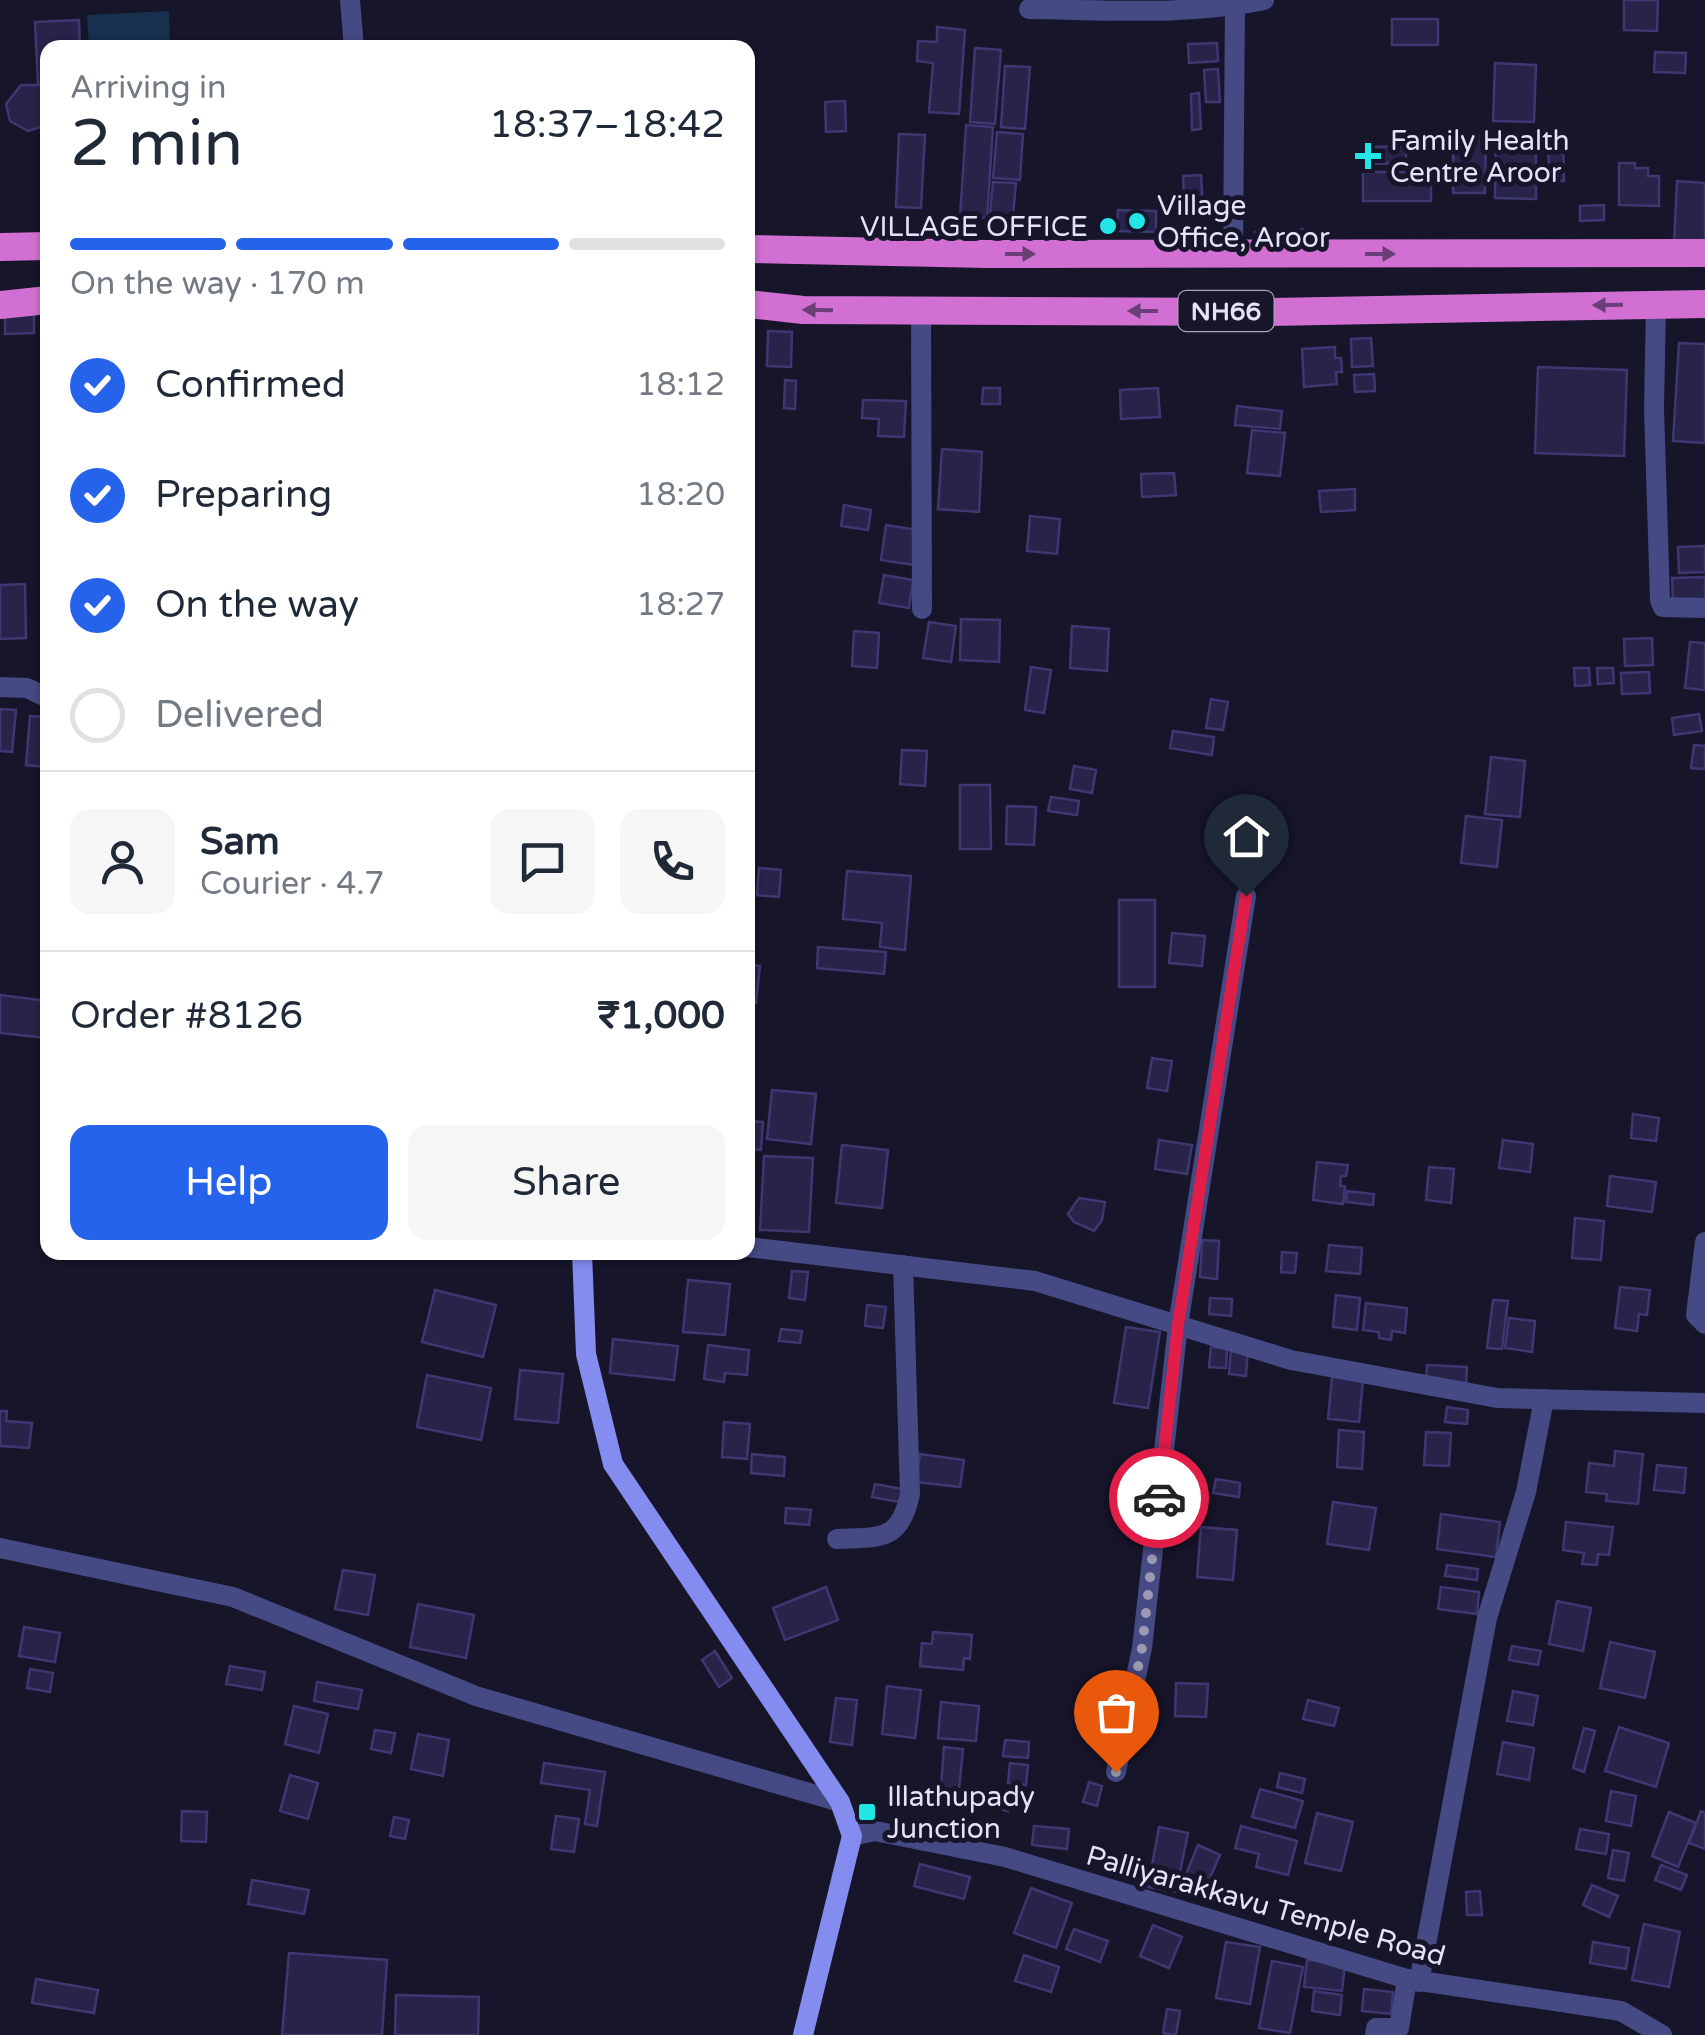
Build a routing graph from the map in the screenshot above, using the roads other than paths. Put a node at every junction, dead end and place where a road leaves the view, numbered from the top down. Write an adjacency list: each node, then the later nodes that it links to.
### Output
1 (350, 0): 5 (street)
2 (1264, 0): 3 (street)
3 (1235, 3): 4 (street); 10 (street)
4 (1029, 9)
5 (353, 40)
6 (40, 246): 7 (highway)
7 (0, 248)
8 (755, 249): 10 (highway, NH66, one-way to 10)
9 (1705, 253): 10 (highway, NH66, one-way to 9)
10 (1234, 254)
11 (40, 301): 14 (highway)
12 (1656, 304): 13 (highway, NH66); 16 (highway, NH66, one-way to 16); 17 (street)
13 (1705, 304)
14 (0, 305)
15 (755, 305): 16 (highway, NH66, one-way to 15)
16 (921, 310): 18 (street)
17 (1705, 608)
18 (922, 609)
19 (0, 687): 20 (street)
20 (40, 694)
21 (1246, 896): 27 (street)
22 (1705, 1242): 26 (street)
23 (755, 1248): 25 (street)
24 (582, 1260): 33 (main road)
25 (903, 1265): 27 (street); 30 (street)
26 (1705, 1324)
27 (1178, 1325): 28 (street); 32 (street)
28 (1544, 1399): 29 (street); 35 (street)
29 (1705, 1403)
30 (837, 1539)
31 (0, 1548): 33 (street)
32 (1116, 1772)
33 (840, 1802): 34 (main road)
34 (852, 1836): 35 (street, Palliyarakkavu Temple Road); 36 (main road)
35 (1413, 1980): 37 (street); 38 (street, Palliyarakkavu Temple Road)
36 (803, 2035)
37 (1375, 2035)
38 (1662, 2035)

